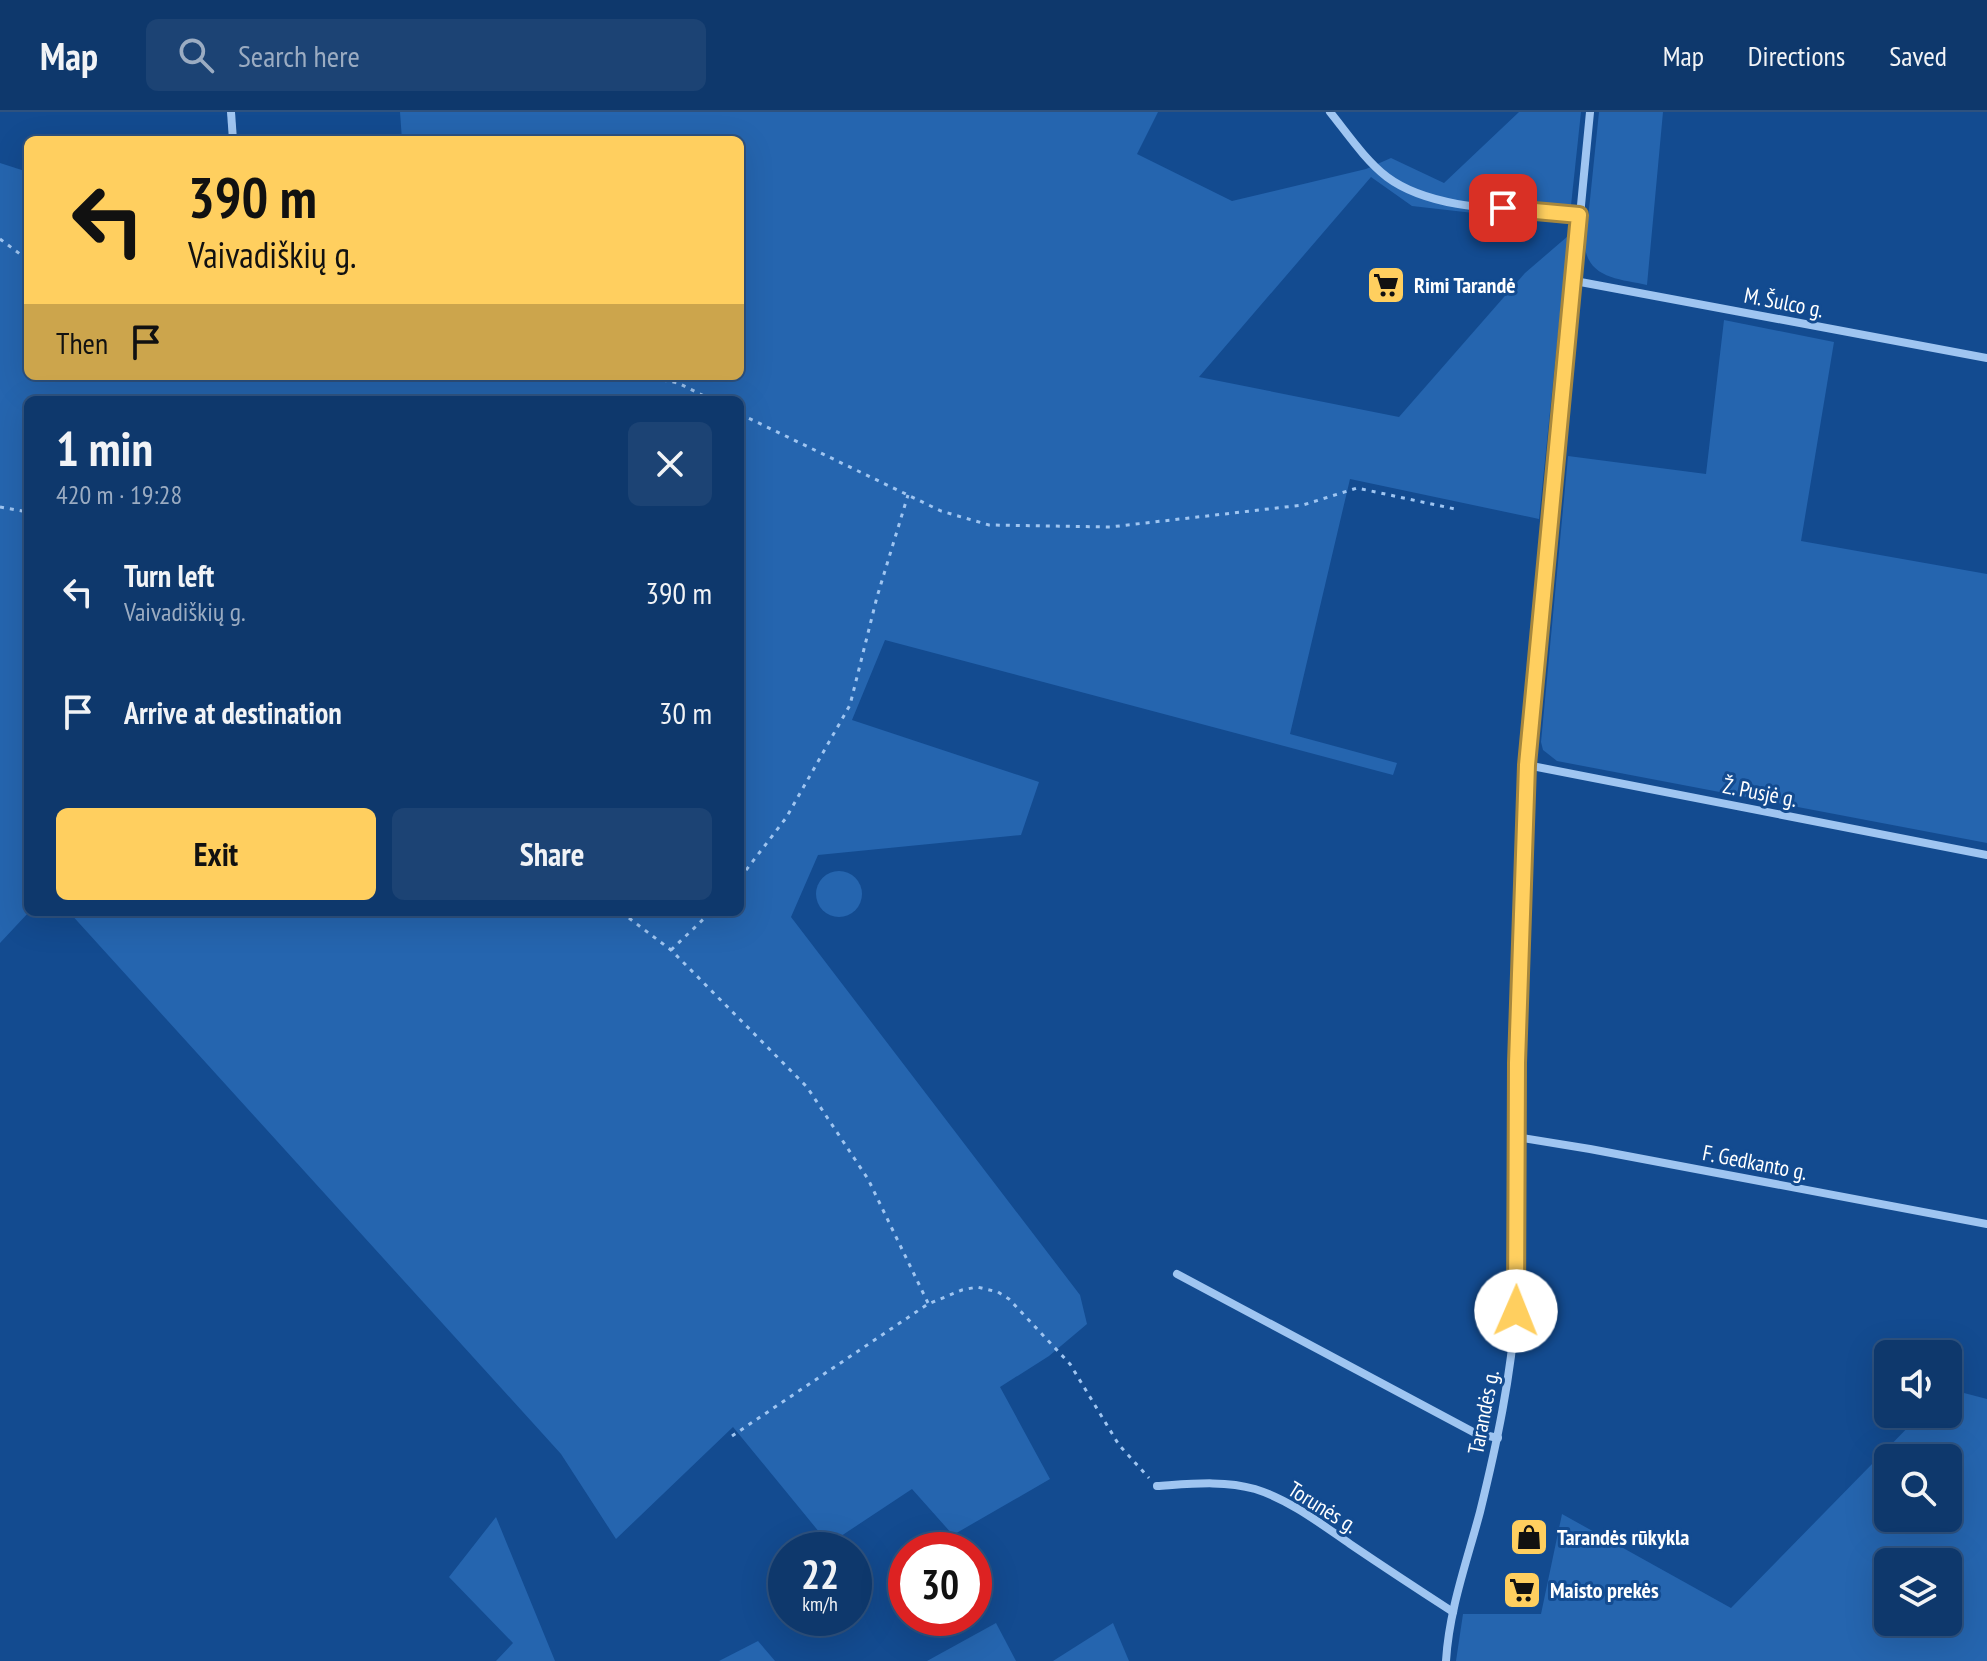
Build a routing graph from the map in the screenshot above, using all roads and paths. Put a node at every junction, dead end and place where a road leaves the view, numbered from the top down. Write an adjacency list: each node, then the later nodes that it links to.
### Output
1 (231, 112): 4 (street)
2 (1330, 112): 5 (street)
3 (1590, 112): 5 (street, Tarandės g.)
4 (233, 136)
5 (1579, 215): 8 (street, Tarandės g.)
6 (0, 239): 7 (path)
7 (24, 257)
8 (1575, 281): 9 (street, M. Šulco g.); 17 (street, Tarandės g.)
9 (1987, 358)
10 (663, 380): 11 (path)
11 (704, 396)
12 (744, 416): 13 (path)
13 (908, 495): 15 (path); 19 (path)
14 (0, 507): 16 (path)
15 (1455, 509)
16 (24, 511)
17 (1527, 765): 18 (street, Ž. Pusjė g.); 23 (street, Tarandės g.)
18 (1987, 855)
19 (744, 873)
20 (626, 916): 22 (path)
21 (707, 916): 22 (path)
22 (671, 950): 26 (path)
23 (1516, 1137): 24 (street, F. Gedkanto g.); 28 (street, Tarandės g.)
24 (1987, 1224)
25 (1177, 1274): 28 (street)
26 (928, 1304): 27 (path); 29 (path)
27 (732, 1436)
28 (1498, 1438): 30 (street, Tarandės g.)
29 (1157, 1486): 30 (street, Torunės g.)
30 (1453, 1612): 31 (street, Tarandės g.)
31 (1446, 1661)

